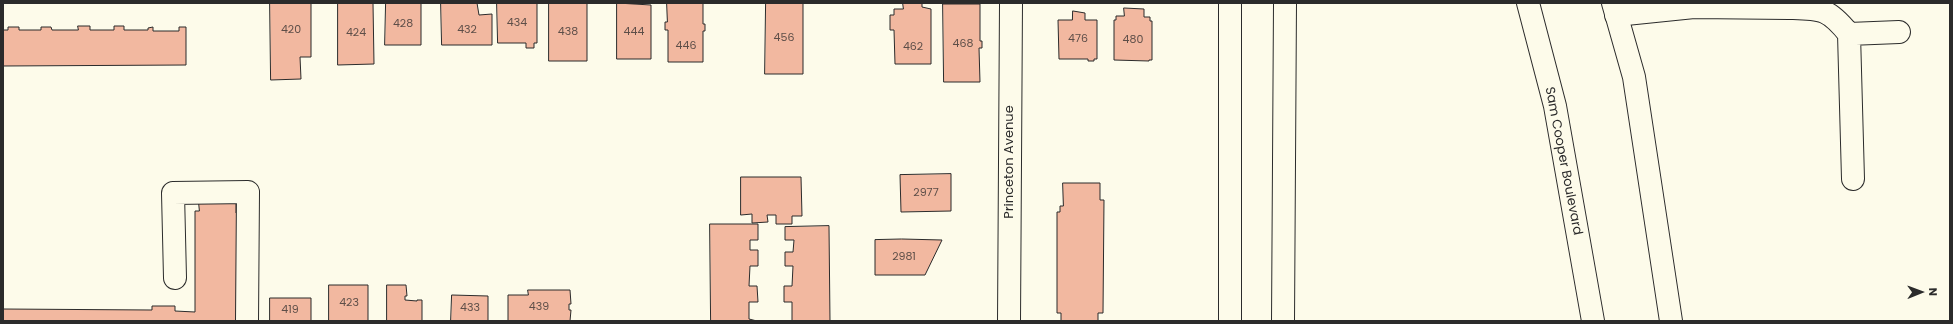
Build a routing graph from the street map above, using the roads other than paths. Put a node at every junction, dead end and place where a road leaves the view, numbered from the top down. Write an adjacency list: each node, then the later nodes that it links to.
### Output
1 (1011, 3): 12 (main road, Princeton Avenue)
2 (1230, 3): 13 (main road)
3 (1285, 3): 14 (main road)
4 (1528, 3): 15 (main road, Sam Cooper Boulevard)
5 (1789, 5): 6 (main road); 8 (main road)
6 (1614, 9): 16 (main road)
7 (1899, 32): 8 (main road)
8 (1849, 34): 9 (main road)
9 (1853, 179)
10 (175, 278): 11 (main road)
11 (247, 321)
12 (1009, 321)
13 (1230, 321)
14 (1283, 321)
15 (1593, 321)
16 (1671, 321)

